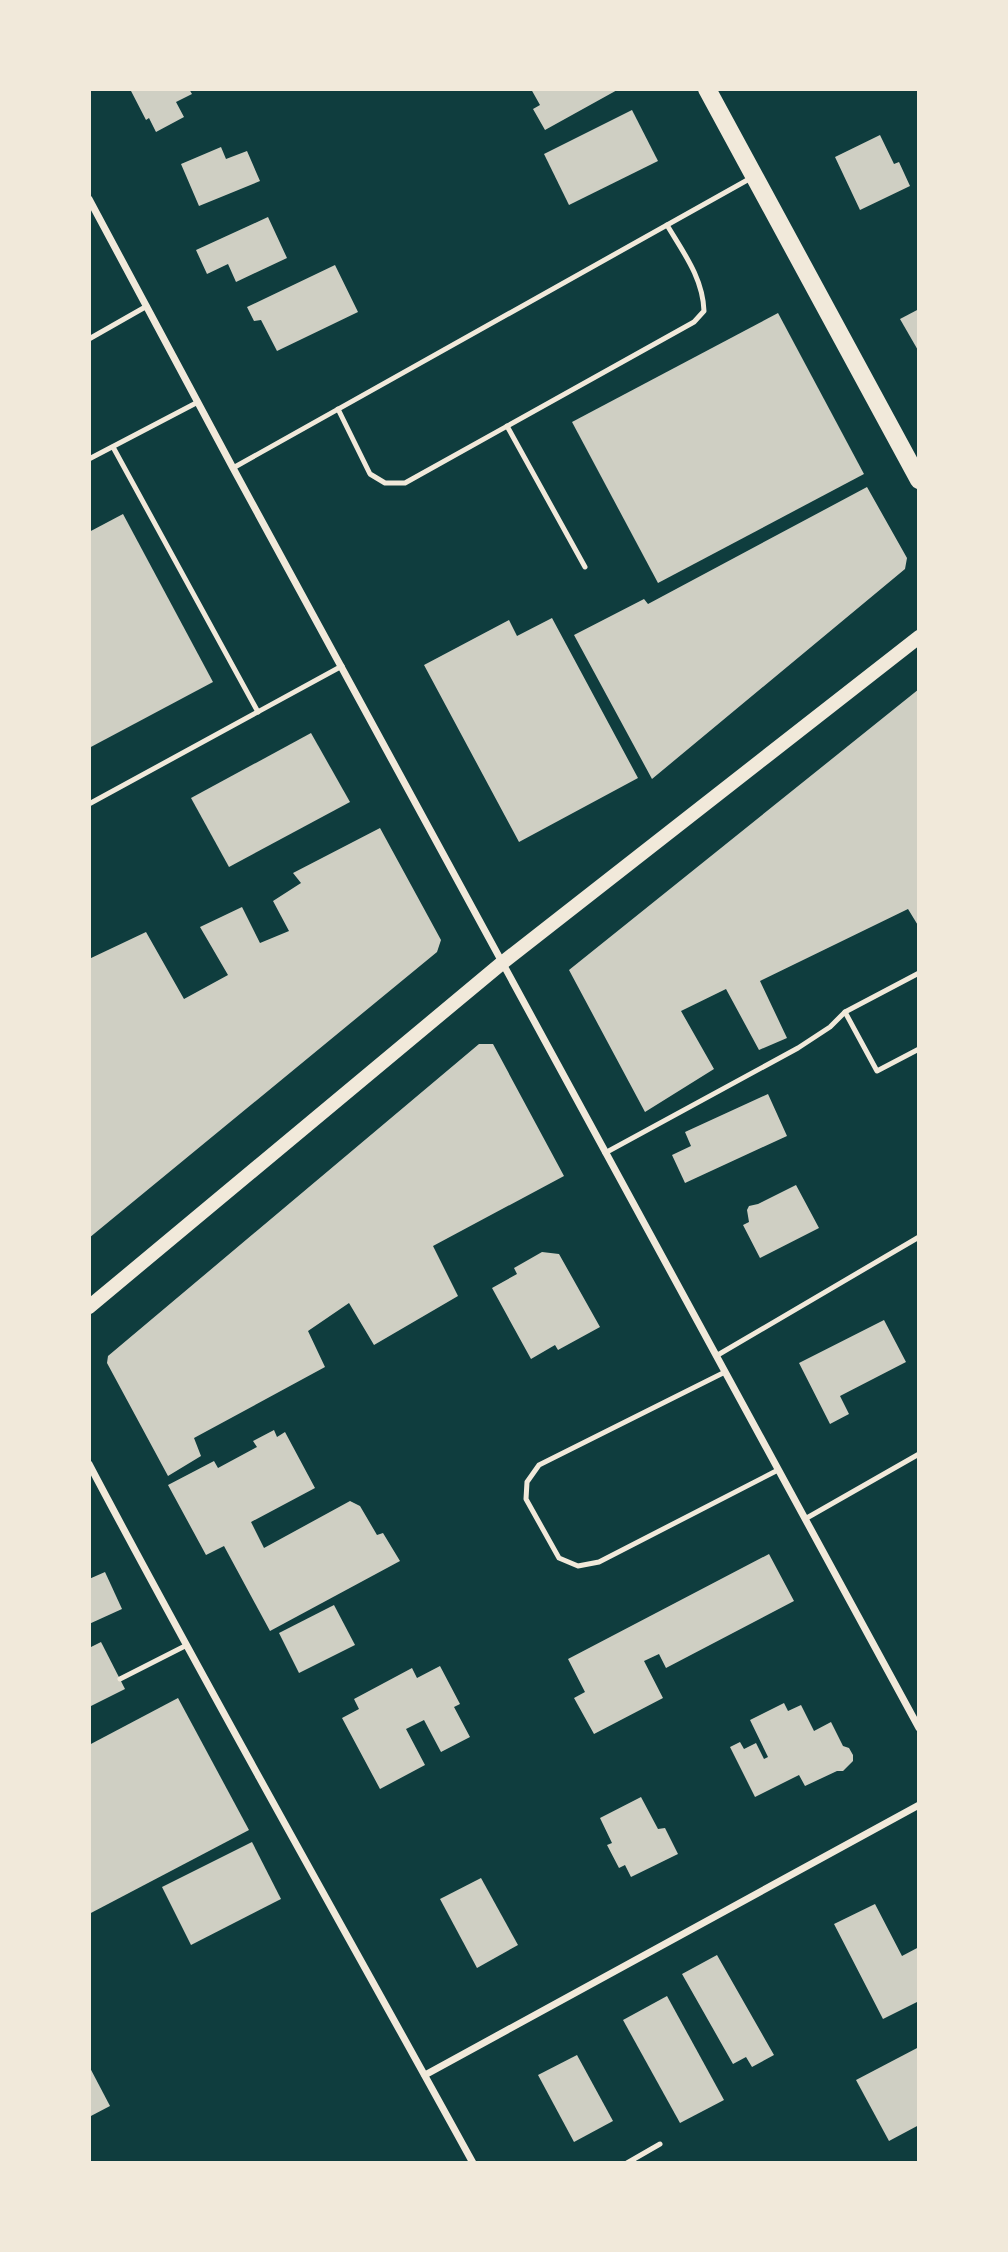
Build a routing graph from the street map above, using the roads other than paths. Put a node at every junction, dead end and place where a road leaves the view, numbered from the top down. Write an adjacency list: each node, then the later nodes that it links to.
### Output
1 (707, 89): 2 (main road)
2 (754, 176): 4 (lane); 13 (main road)
3 (89, 199): 5 (street)
4 (667, 225): 8 (lane); 9 (lane)
5 (147, 306): 6 (lane); 7 (street)
6 (89, 339)
7 (199, 402): 10 (lane); 12 (street)
8 (338, 410): 9 (lane); 12 (lane)
9 (507, 426): 14 (lane)
10 (113, 447): 11 (lane); 17 (lane)
11 (89, 459)
12 (233, 468): 16 (street)
13 (919, 480)
14 (585, 567)
15 (919, 637): 19 (main road)
16 (342, 666): 17 (lane); 19 (street)
17 (258, 712): 18 (lane)
18 (89, 804)
19 (502, 963): 23 (street); 25 (main road)
20 (919, 973): 21 (lane)
21 (845, 1012): 22 (lane); 23 (lane)
22 (919, 1050)
23 (606, 1153): 26 (street)
24 (919, 1237): 26 (lane)
25 (89, 1307)
26 (716, 1356): 27 (street)
27 (725, 1372): 30 (street); 30 (lane)
28 (919, 1454): 31 (lane)
29 (89, 1464): 32 (street)
30 (778, 1470): 31 (street)
31 (805, 1519): 34 (street)
32 (185, 1646): 33 (lane); 36 (street)
33 (120, 1679)
34 (919, 1728)
35 (919, 1805): 36 (street)
36 (425, 2075): 38 (street)
37 (660, 2144): 39 (lane)
38 (473, 2163)
39 (627, 2163)

